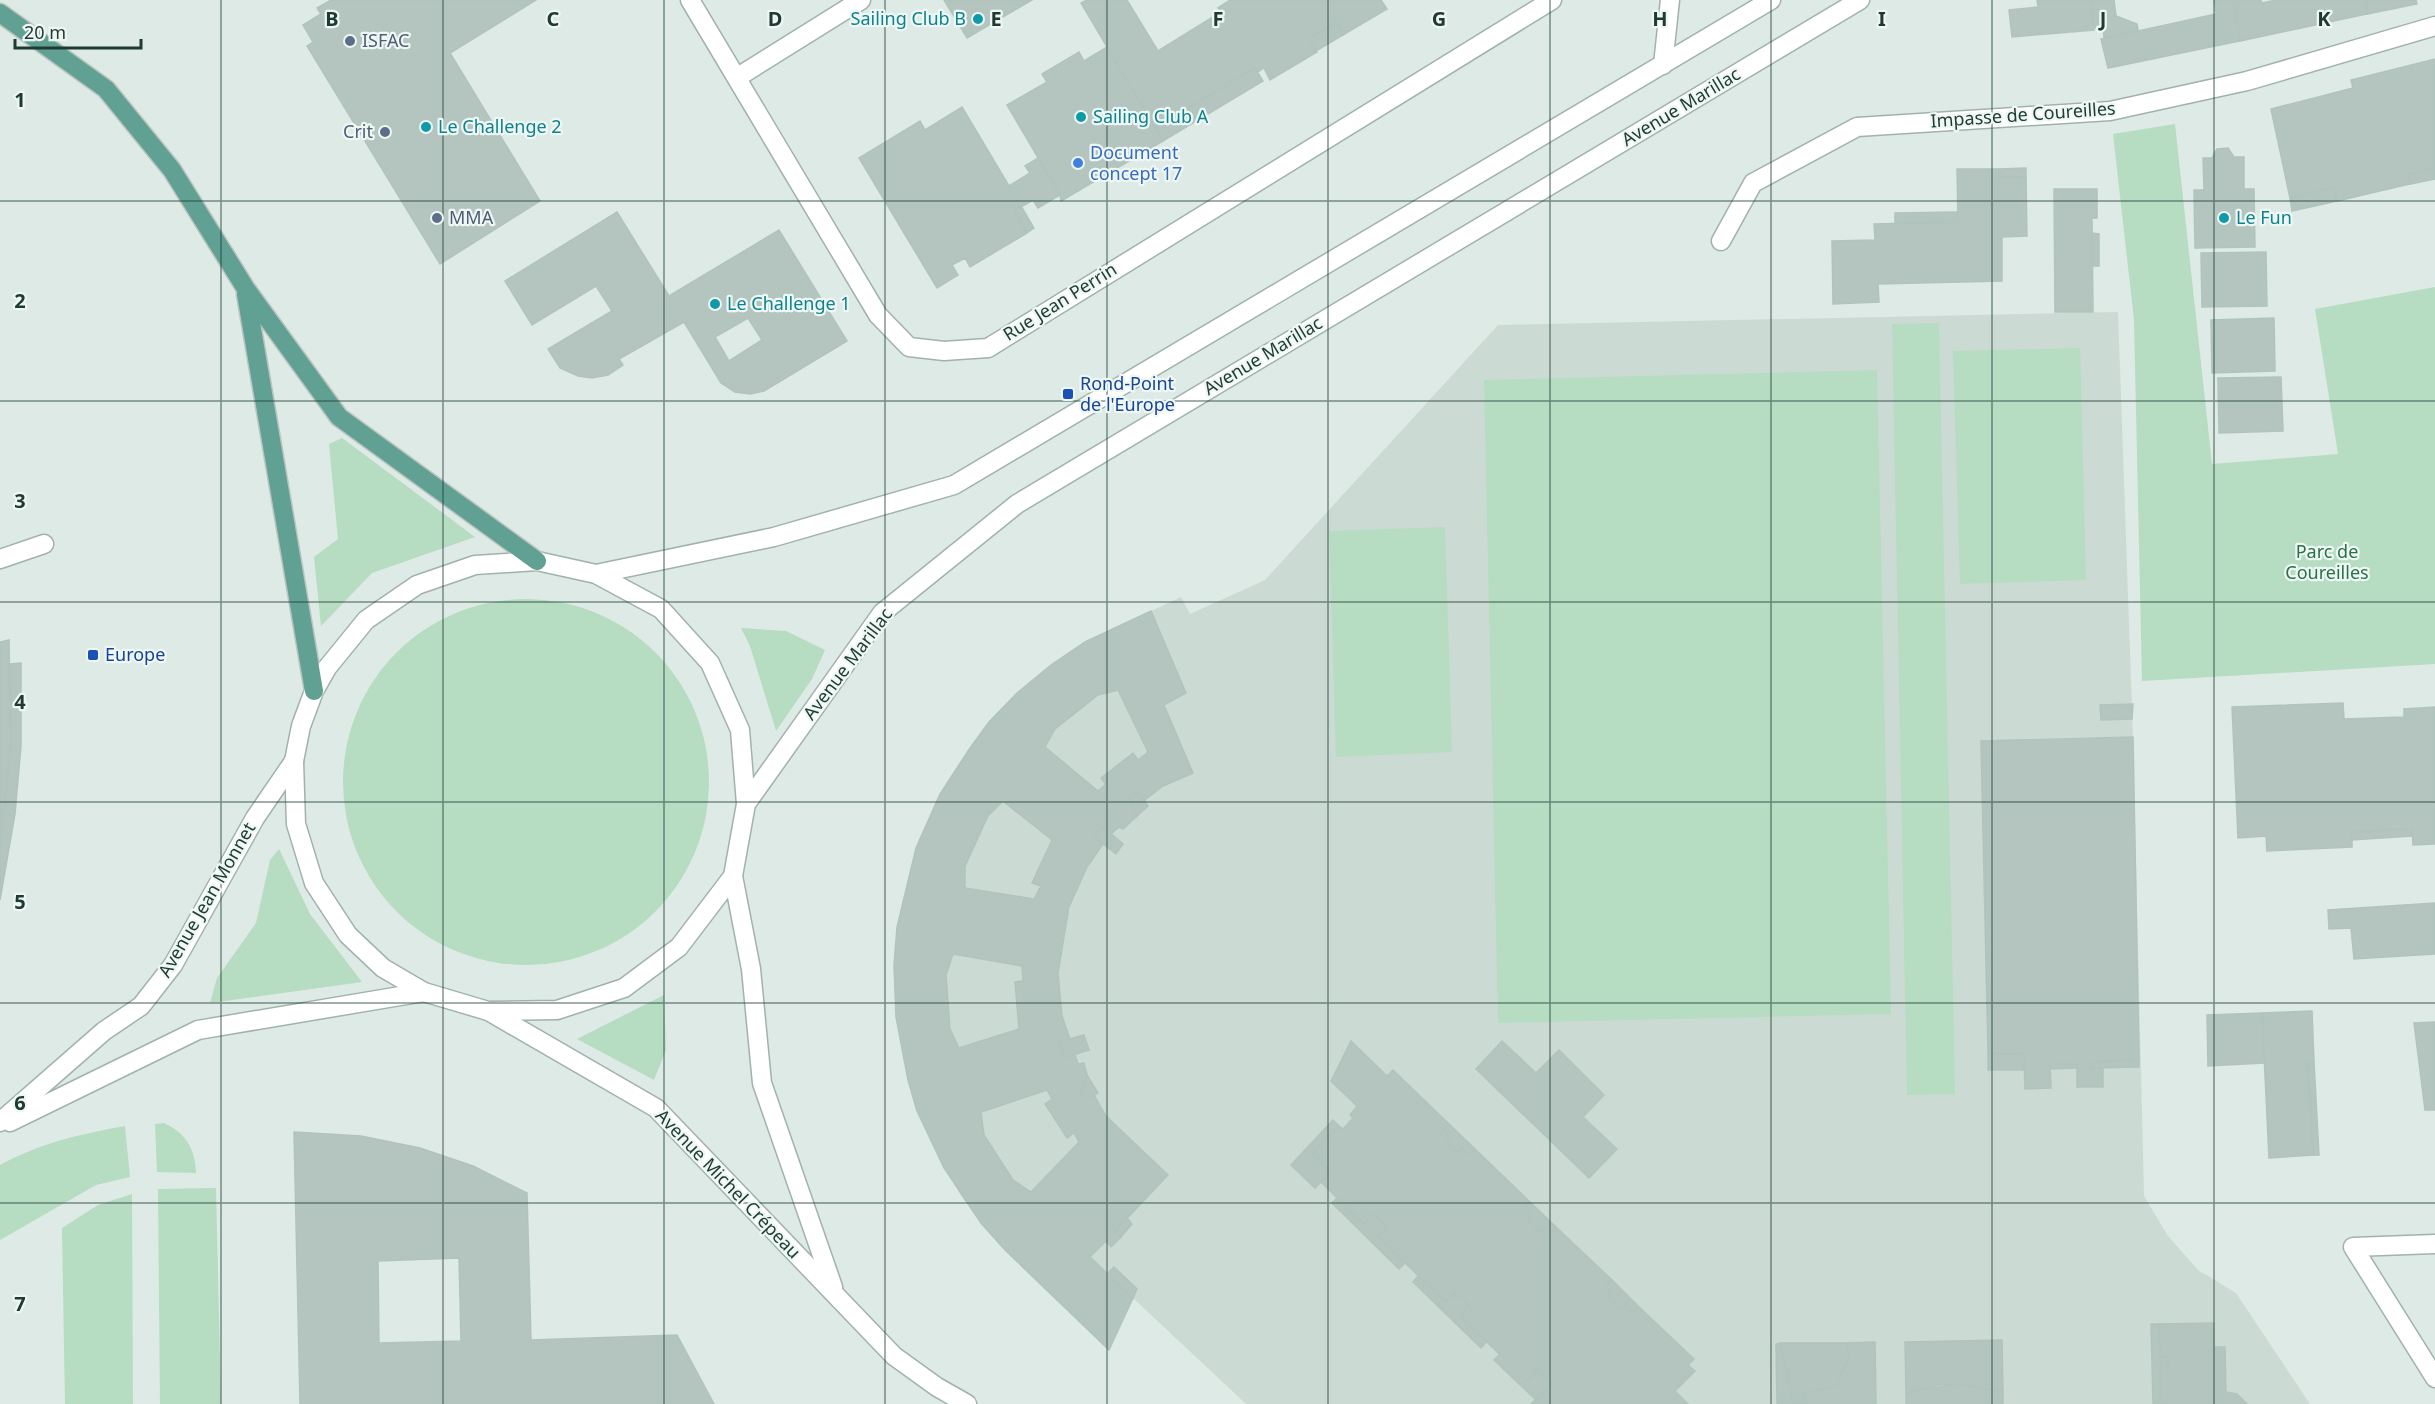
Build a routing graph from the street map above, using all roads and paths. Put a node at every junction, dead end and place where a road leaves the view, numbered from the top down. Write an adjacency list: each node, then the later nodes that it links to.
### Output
1 (690, 0): 10 (street, Rue Jean Perrin)
2 (861, 0): 10 (street)
3 (1552, 0): 10 (street, Rue Jean Perrin)
4 (1670, 0): 9 (street)
5 (1771, 0): 9 (street)
6 (1860, 0): 19 (street, Avenue Marillac)
7 (0, 13): 12 (main road)
8 (2435, 26): 11 (street, Impasse de Coureilles)
9 (1663, 65): 16 (street)
10 (738, 77)
11 (1721, 241)
12 (246, 289): 15 (main road); 17 (main road)
13 (44, 544): 14 (street)
14 (0, 559)
15 (537, 561): 16 (street); 17 (street)
16 (596, 574): 19 (street)
17 (314, 691): 18 (street)
18 (294, 761): 21 (street); 23 (street, Avenue Jean Monnet)
19 (746, 804): 20 (street)
20 (733, 876): 22 (street); 26 (street, Avenue Michel Crépeau)
21 (424, 992): 22 (street); 24 (street)
22 (488, 1011): 26 (street, Avenue Michel Crépeau)
23 (0, 1122)
24 (0, 1127)
25 (2435, 1244): 27 (street)
26 (836, 1295): 28 (street, Avenue Michel Crépeau)
27 (2435, 1378)
28 (967, 1404)

